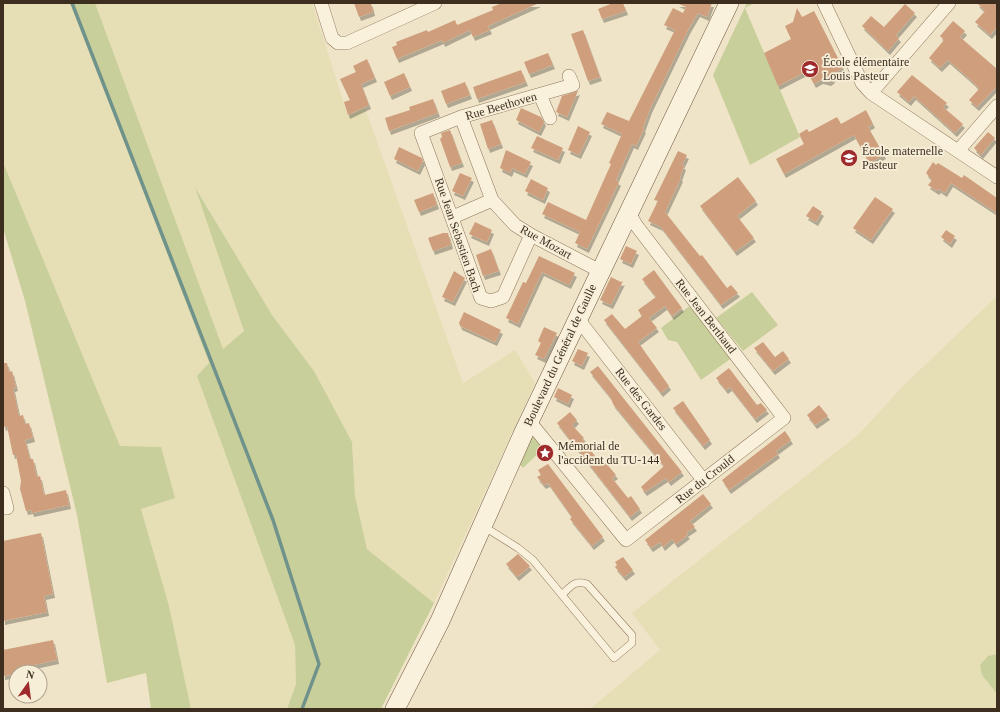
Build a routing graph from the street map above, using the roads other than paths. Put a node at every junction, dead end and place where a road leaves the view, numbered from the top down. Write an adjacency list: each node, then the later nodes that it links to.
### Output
1 (321, 3): 2 (street)
2 (435, 3)
3 (729, 3): 16 (street, Boulevard du Général de Gaulle)
4 (824, 3): 7 (street)
5 (949, 3): 7 (street)
6 (569, 76): 8 (street, Rue Beethoven)
7 (871, 93): 13 (street)
8 (540, 95): 10 (street, Rue Beethoven); 11 (street)
9 (997, 106): 13 (street)
10 (461, 117): 12 (street, Rue Beethoven); 15 (street, Rue Mozart)
11 (550, 118)
12 (421, 132): 17 (street, Rue Jean Sebastien Bach)
13 (958, 151): 14 (street)
14 (997, 177)
15 (492, 200): 17 (street); 18 (street, Rue Mozart)
16 (630, 213): 19 (street, Boulevard du Général de Gaulle); 21 (street, Rue Jean Berthaud)
17 (453, 217): 18 (street, Rue Jean Sebastien Bach)
18 (531, 235): 19 (street, Rue Mozart)
19 (600, 271): 20 (street, Boulevard du Général de Gaulle)
20 (578, 318): 22 (street, Boulevard du Général de Gaulle); 23 (street, Rue des Gardes)
21 (784, 418): 23 (street, Rue du Crould)
22 (529, 421): 23 (street, Rue du Crould); 26 (street, Boulevard du Général de Gaulle)
23 (704, 481)
24 (3, 493): 25 (street)
25 (7, 508)
26 (482, 525): 27 (lane); 28 (street, Boulevard du Général de Gaulle)
27 (562, 595): 27 (lane)
28 (395, 709)

